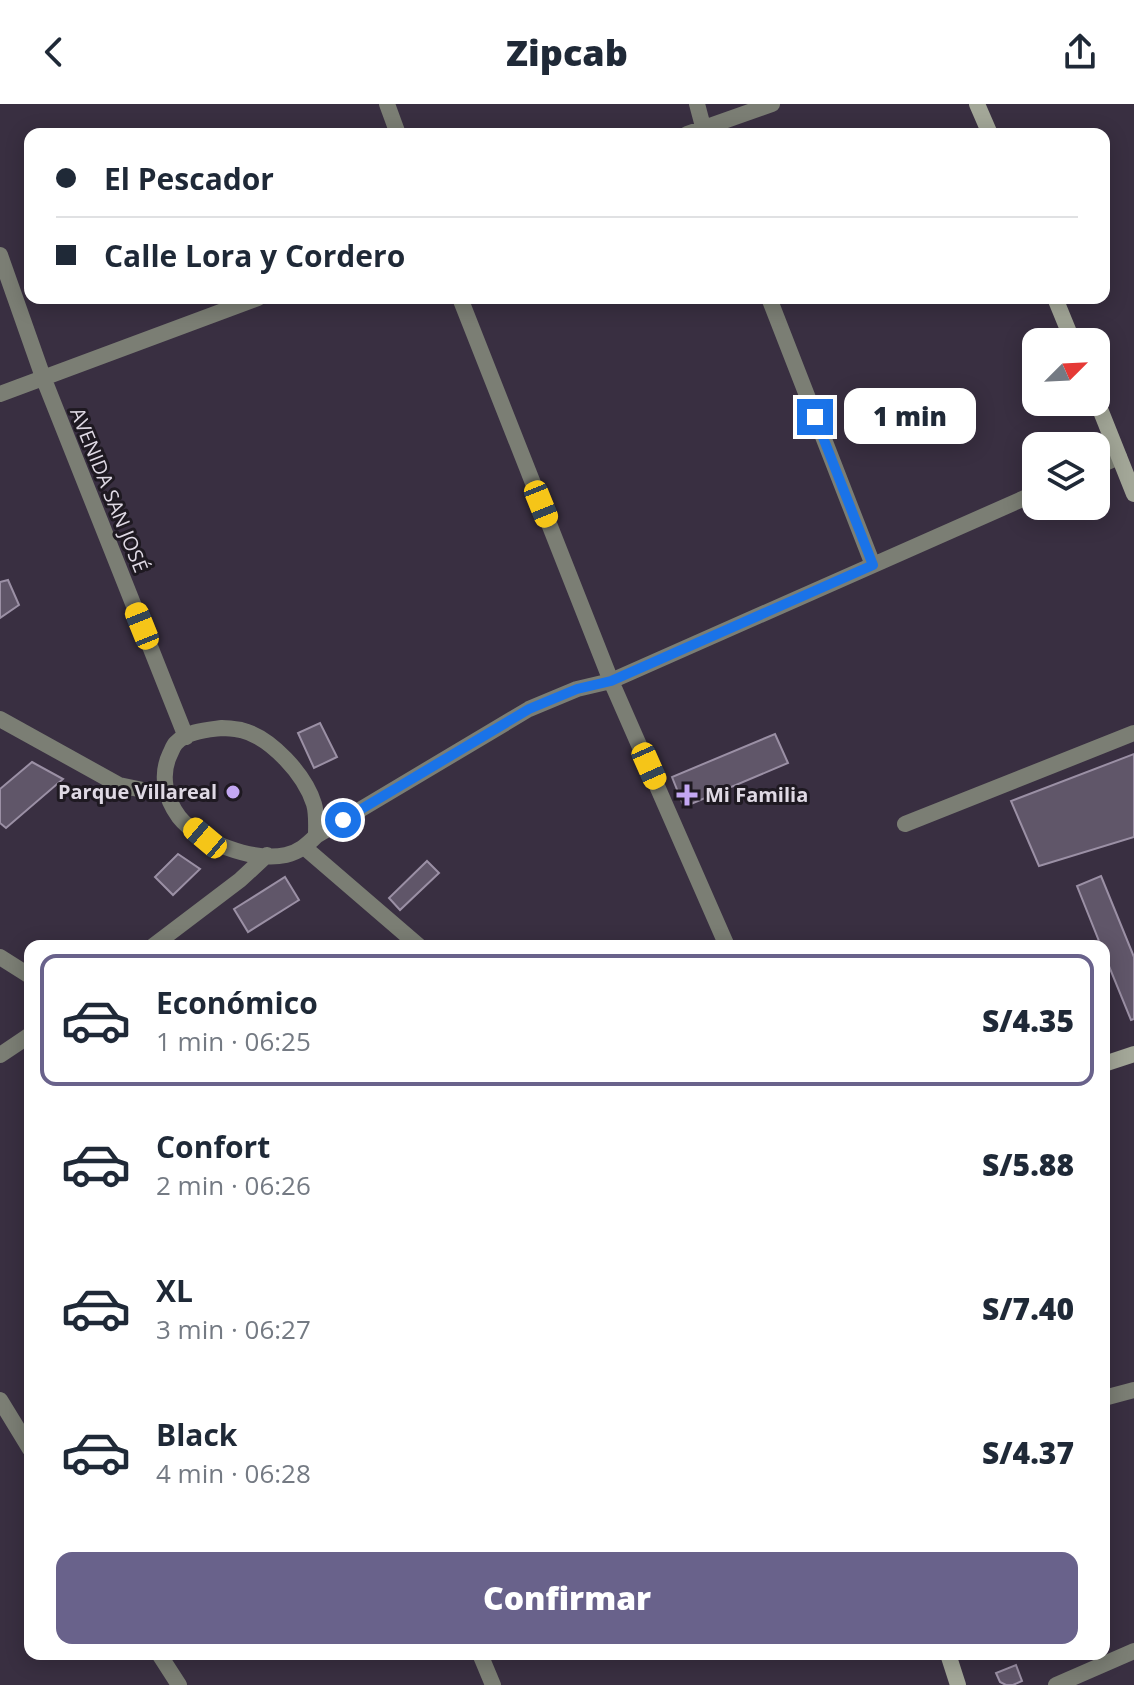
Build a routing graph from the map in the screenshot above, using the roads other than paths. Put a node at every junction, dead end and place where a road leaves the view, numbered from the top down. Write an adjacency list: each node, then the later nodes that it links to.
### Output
1 (387, 104): 5 (street)
2 (697, 104): 6 (street)
3 (772, 104): 7 (street)
4 (977, 104): 8 (street)
5 (396, 128)
6 (703, 128)
7 (712, 128)
8 (987, 128)
9 (0, 255): 15 (street, AVENIDA SAN JOSÉ)
10 (242, 304): 15 (street)
11 (462, 304): 23 (street)
12 (771, 304): 22 (street)
13 (1057, 304): 14 (street)
14 (1067, 328)
15 (43, 377): 16 (street); 26 (street, AVENIDA SAN JOSÉ)
16 (0, 394)
17 (1103, 416): 18 (street)
18 (1119, 457): 19 (street); 20 (street)
19 (1110, 461)
20 (1134, 494)
21 (1022, 499): 22 (street)
22 (873, 565): 23 (street)
23 (611, 681): 29 (street); 33 (street)
24 (0, 719): 27 (street)
25 (1134, 733): 28 (street)
26 (186, 737): 27 (street); 29 (street)
27 (167, 795): 30 (street)
28 (905, 824)
29 (310, 842): 30 (street); 32 (street)
30 (267, 855): 31 (street)
31 (161, 940)
32 (413, 940)
33 (721, 940)
34 (0, 957): 35 (street)
35 (24, 972)
36 (24, 1039): 38 (street)
37 (1134, 1054): 39 (street)
38 (0, 1055)
39 (1110, 1062)
40 (1134, 1390): 41 (street)
41 (1110, 1396)
42 (0, 1400): 43 (street)
43 (24, 1439)
44 (1134, 1651): 51 (street)
45 (163, 1660): 48 (street)
46 (483, 1660): 49 (street)
47 (950, 1660): 50 (street)
48 (179, 1685)
49 (493, 1685)
50 (958, 1685)
51 (1056, 1685)

